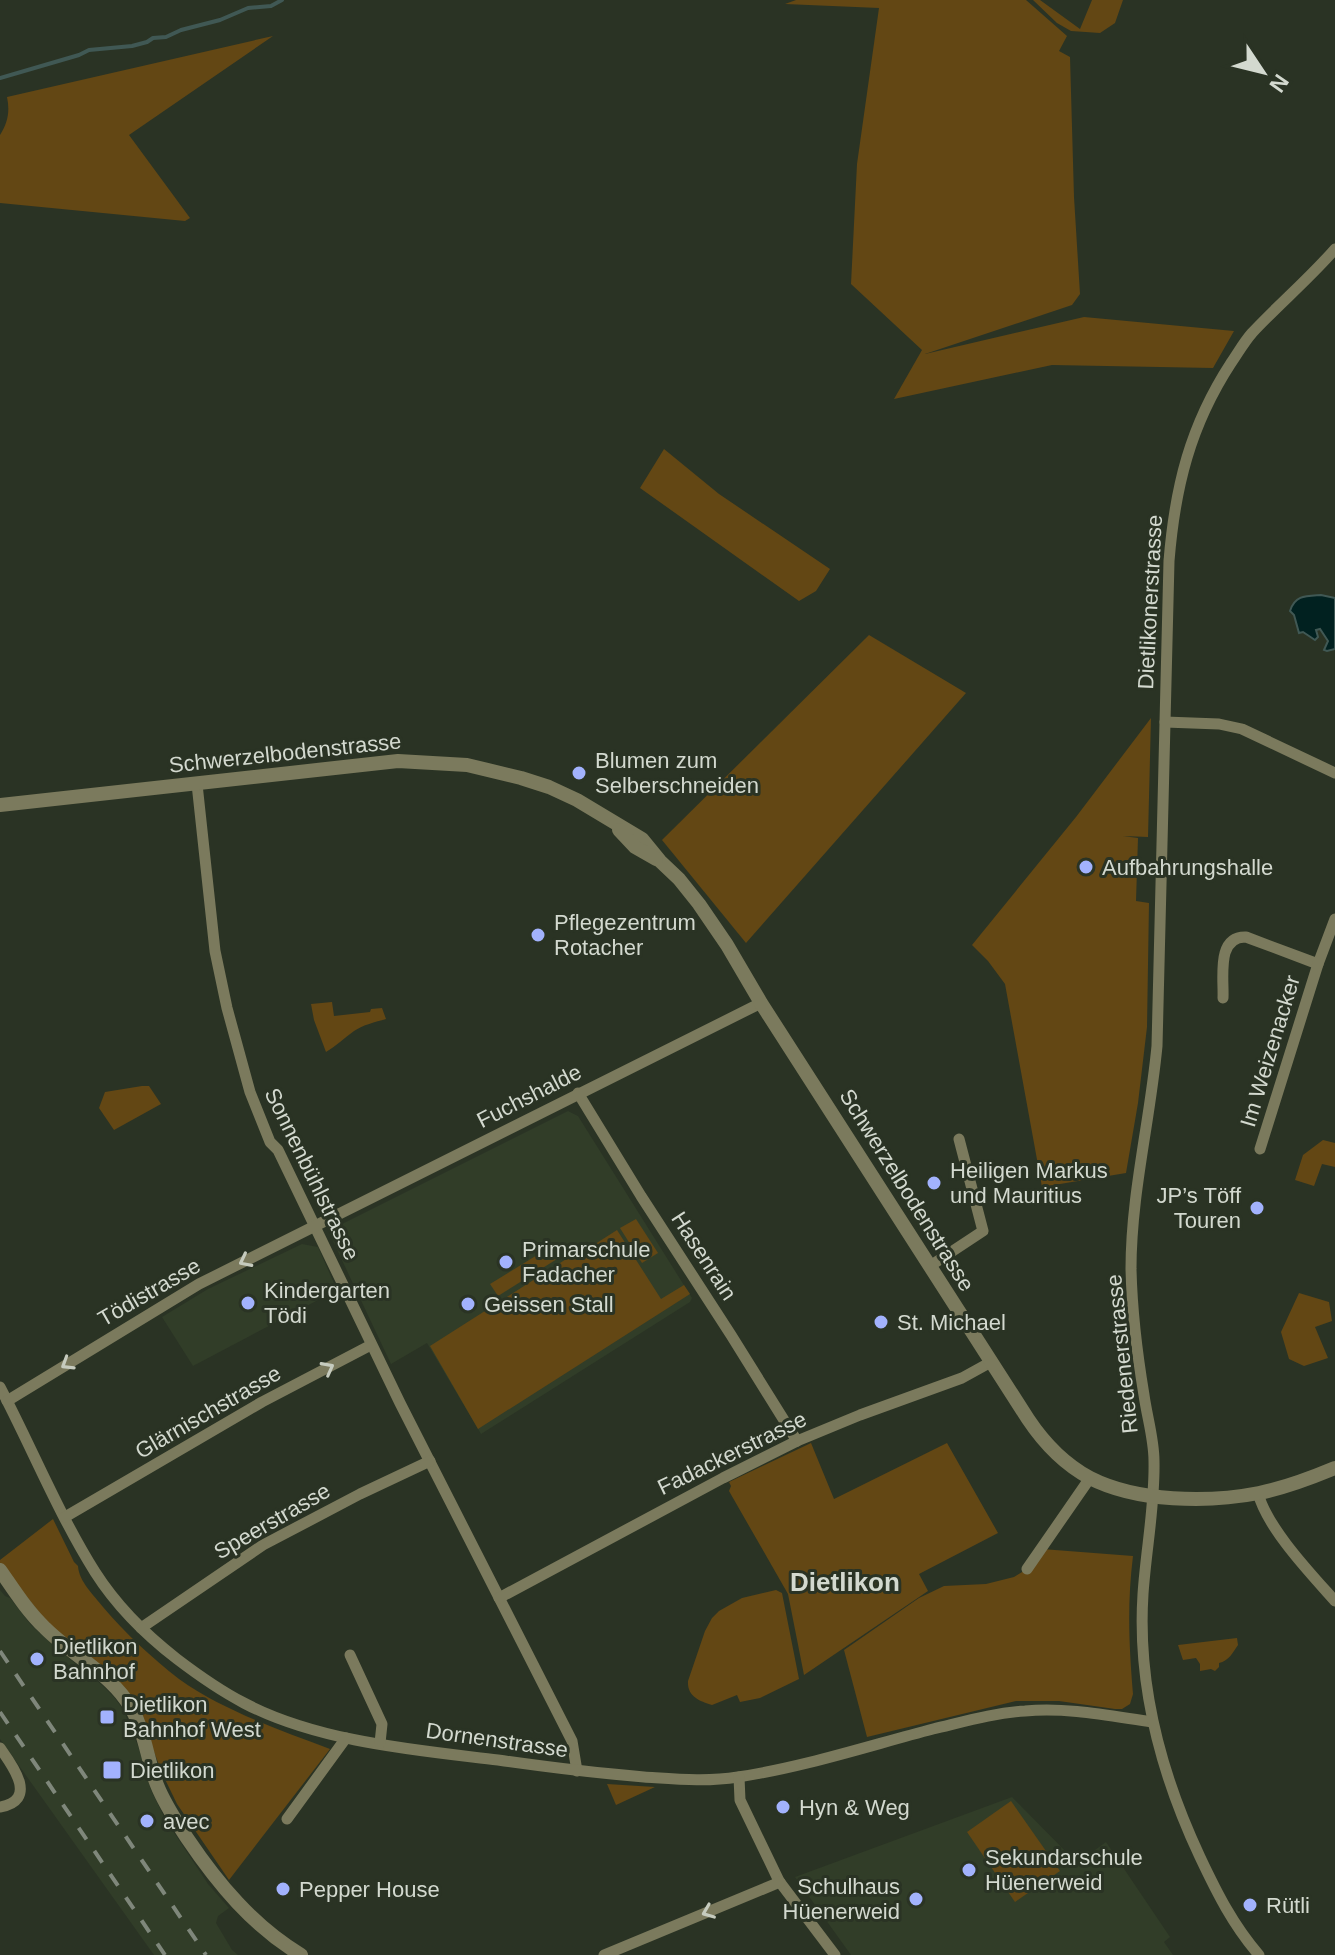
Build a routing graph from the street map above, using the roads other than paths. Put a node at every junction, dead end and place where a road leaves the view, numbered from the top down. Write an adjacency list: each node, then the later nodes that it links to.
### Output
1 (1335, 249): 2 (street, Dietlikonerstrasse)
2 (1165, 722): 3 (street); 24 (street, Riedenerstrasse)
3 (1335, 773)
4 (197, 784): 5 (street, Schwerzelbodenstrasse); 9 (street, Schwerzelbodenstrasse); 13 (street, Sonnenbühlstrasse)
5 (0, 805)
6 (1335, 919): 7 (street, Im Weizenacker)
7 (1318, 964): 8 (street, Im Weizenacker); 12 (street, Im Weizenacker)
8 (1223, 998)
9 (761, 1003): 10 (street, Fuchshalde); 14 (street, Schwerzelbodenstrasse)
10 (578, 1093): 13 (street, Fuchshalde); 19 (street, Hasenrain)
11 (959, 1139): 14 (street)
12 (1260, 1149)
13 (315, 1226): 15 (street, Sonnenbühlstrasse); 18 (street, Tödistrasse, one-way to 18)
14 (930, 1266): 16 (street, Schwerzelbodenstrasse)
15 (371, 1345): 20 (street, Sonnenbühlstrasse); 25 (street, Glärnischstrasse, one-way to 15)
16 (991, 1362): 19 (street, Fadackerstrasse); 22 (street, Schwerzelbodenstrasse)
17 (0, 1387): 18 (street, Dornenstrasse)
18 (7, 1401): 25 (street, Dornenstrasse)
19 (797, 1441): 28 (street, Fadackerstrasse)
20 (430, 1461): 28 (street, Sonnenbühlstrasse); 30 (street, Speerstrasse)
21 (1335, 1468): 23 (street, Schwerzelbodenstrasse)
22 (1090, 1478): 24 (street, Schwerzelbodenstrasse); 26 (street)
23 (1258, 1493): 24 (street, Schwerzelbodenstrasse); 29 (street)
24 (1153, 1496): 32 (street, Riedenerstrasse)
25 (65, 1517): 30 (street, Dornenstrasse)
26 (1027, 1569)
27 (0, 1570): 41 (street)
28 (499, 1598): 36 (street, Sonnenbühlstrasse)
29 (1335, 1601)
30 (141, 1628): 33 (street, Dornenstrasse)
31 (350, 1655): 34 (street)
32 (1152, 1722): 37 (street, Dornenstrasse); 44 (street, Riedenerstrasse)
33 (346, 1738): 34 (street, Dornenstrasse); 39 (street)
34 (380, 1743): 36 (street, Dornenstrasse)
35 (0, 1748): 38 (street)
36 (577, 1771): 37 (street, Dornenstrasse)
37 (739, 1777): 40 (street)
38 (0, 1807)
39 (287, 1819)
40 (780, 1882): 42 (street, one-way to 42); 43 (street)
41 (301, 1955)
42 (604, 1955)
43 (835, 1955)
44 (1259, 1955)

